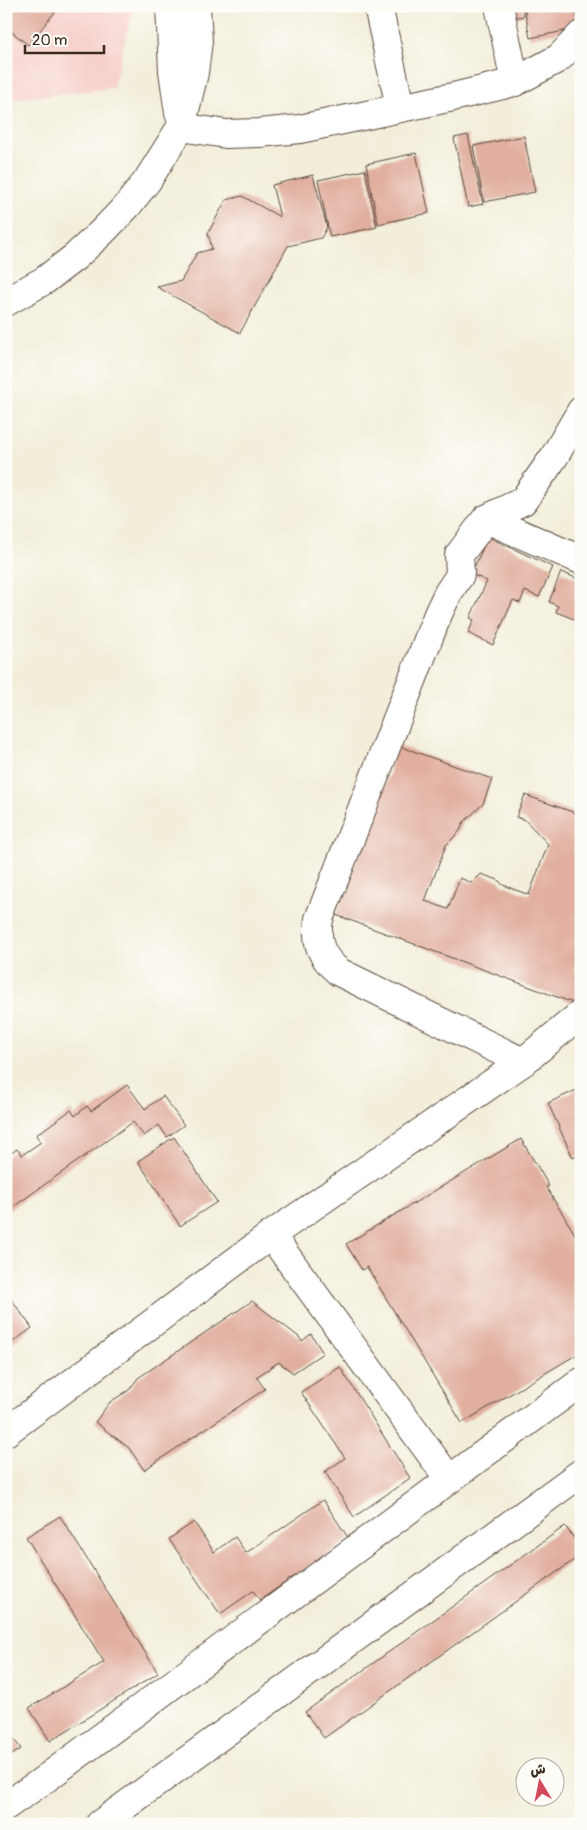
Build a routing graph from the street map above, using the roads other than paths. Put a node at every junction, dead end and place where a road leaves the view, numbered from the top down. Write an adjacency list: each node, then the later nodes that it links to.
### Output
1 (170, 6): 8 (street)
2 (196, 6): 8 (street)
3 (378, 6): 7 (street)
4 (499, 6): 6 (street)
5 (581, 35): 6 (street)
6 (515, 82): 7 (street)
7 (400, 107): 8 (street)
8 (180, 127): 9 (street)
9 (6, 302)
10 (581, 412): 11 (street)
11 (486, 519): 12 (street); 14 (street)
12 (581, 560)
13 (581, 1014): 14 (street)
14 (523, 1062): 15 (street)
15 (270, 1235): 17 (street); 19 (street)
16 (581, 1382): 19 (street)
17 (6, 1432)
18 (581, 1473): 21 (street)
19 (449, 1479): 20 (street)
20 (6, 1806)
21 (100, 1824)

